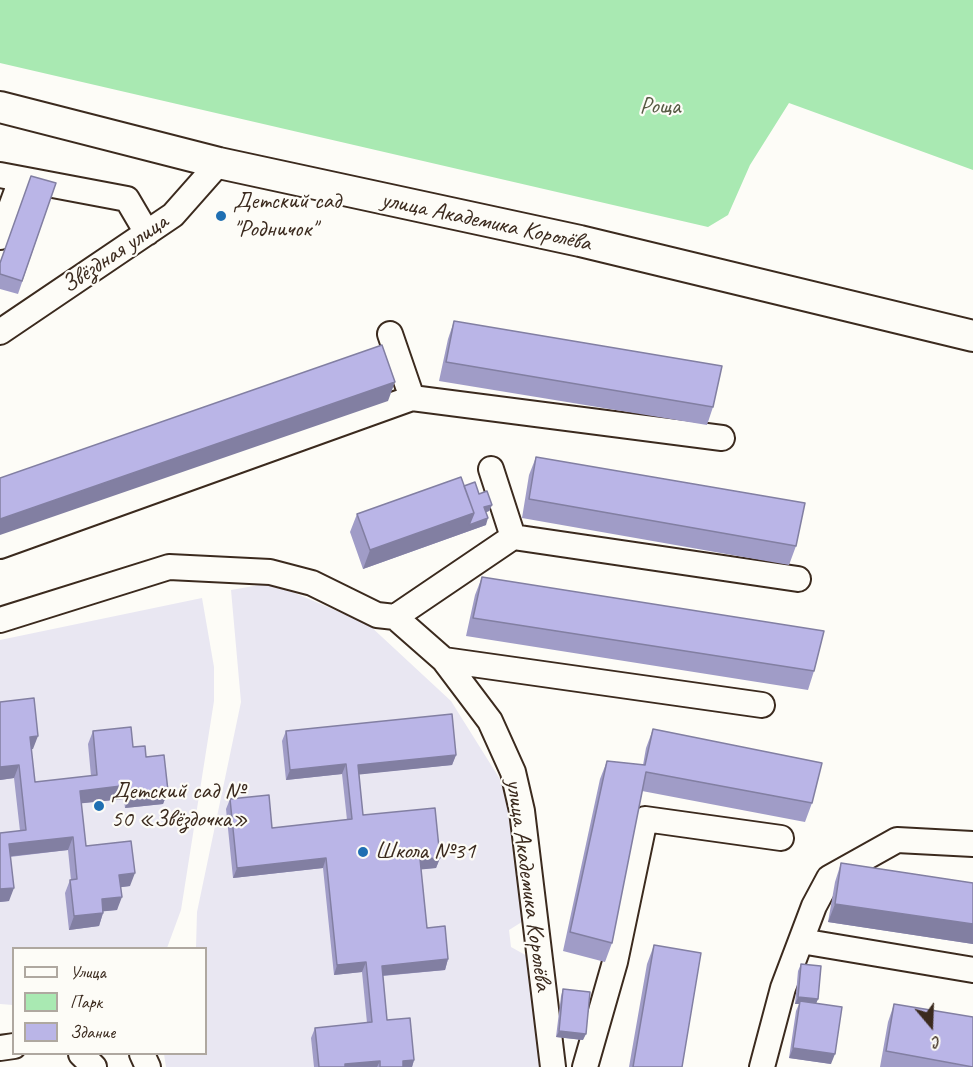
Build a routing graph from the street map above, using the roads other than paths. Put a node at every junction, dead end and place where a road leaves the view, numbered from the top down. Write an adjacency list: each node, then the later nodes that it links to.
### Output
1 (0, 107): 2 (main road, улица Академика Королёва)
2 (219, 163): 4 (street, Звёздная улица); 8 (main road, улица Академика Королёва)
3 (10, 177): 4 (street); 5 (street)
4 (147, 233): 6 (street, Звёздная улица)
5 (0, 237)
6 (0, 332)
7 (390, 334): 9 (street)
8 (973, 336)
9 (412, 398): 10 (street); 13 (street)
10 (722, 438)
11 (492, 469): 12 (street)
12 (513, 537): 14 (street); 15 (street)
13 (0, 546)
14 (798, 579)
15 (395, 617): 16 (street, улица Академика Королёва); 17 (street, улица Академика Королёва)
16 (0, 620)
17 (444, 660): 18 (street); 25 (street, улица Академика Королёва)
18 (762, 705)
19 (782, 838): 26 (street)
20 (973, 844): 21 (street)
21 (801, 941): 22 (street); 27 (street)
22 (973, 970)
23 (83, 1055): 24 (street)
24 (94, 1067)
25 (553, 1067)
26 (585, 1067)
27 (762, 1067)

